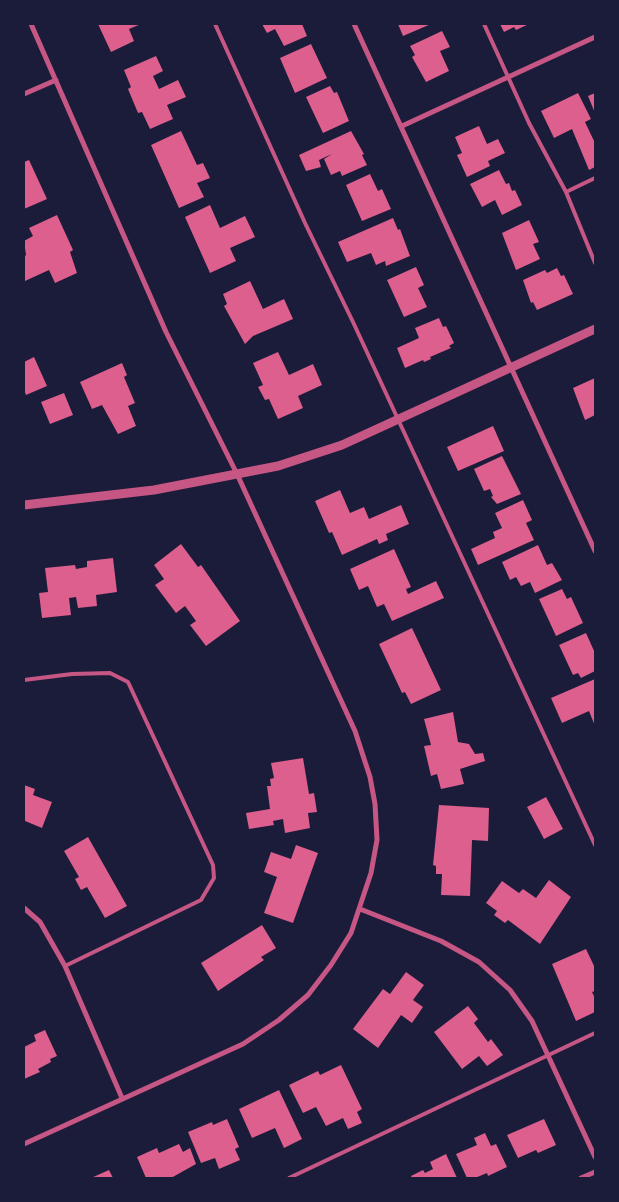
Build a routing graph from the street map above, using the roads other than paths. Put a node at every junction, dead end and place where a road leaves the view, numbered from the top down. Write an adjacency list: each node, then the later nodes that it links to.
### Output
1 (31, 24): 7 (street)
2 (215, 24): 15 (lane)
3 (354, 24): 9 (street)
4 (484, 24): 6 (lane)
5 (595, 37): 6 (street)
6 (509, 77): 9 (street); 11 (lane)
7 (56, 80): 8 (street); 16 (street)
8 (24, 94)
9 (402, 126): 14 (street)
10 (595, 178): 11 (lane)
11 (566, 192): 12 (lane)
12 (595, 262)
13 (595, 329): 14 (street)
14 (511, 368): 15 (street); 18 (street)
15 (398, 419): 16 (street); 20 (lane)
16 (237, 474): 17 (street); 22 (street)
17 (24, 505)
18 (595, 552)
19 (24, 680): 23 (lane)
20 (595, 845)
21 (24, 908): 23 (street)
22 (360, 909): 25 (street); 26 (street)
23 (66, 966): 26 (street)
24 (595, 1033): 25 (lane)
25 (549, 1054): 28 (street); 30 (lane)
26 (122, 1098): 27 (street)
27 (24, 1144)
28 (595, 1157)
29 (595, 1172): 31 (street)
30 (289, 1178)
31 (581, 1178)

